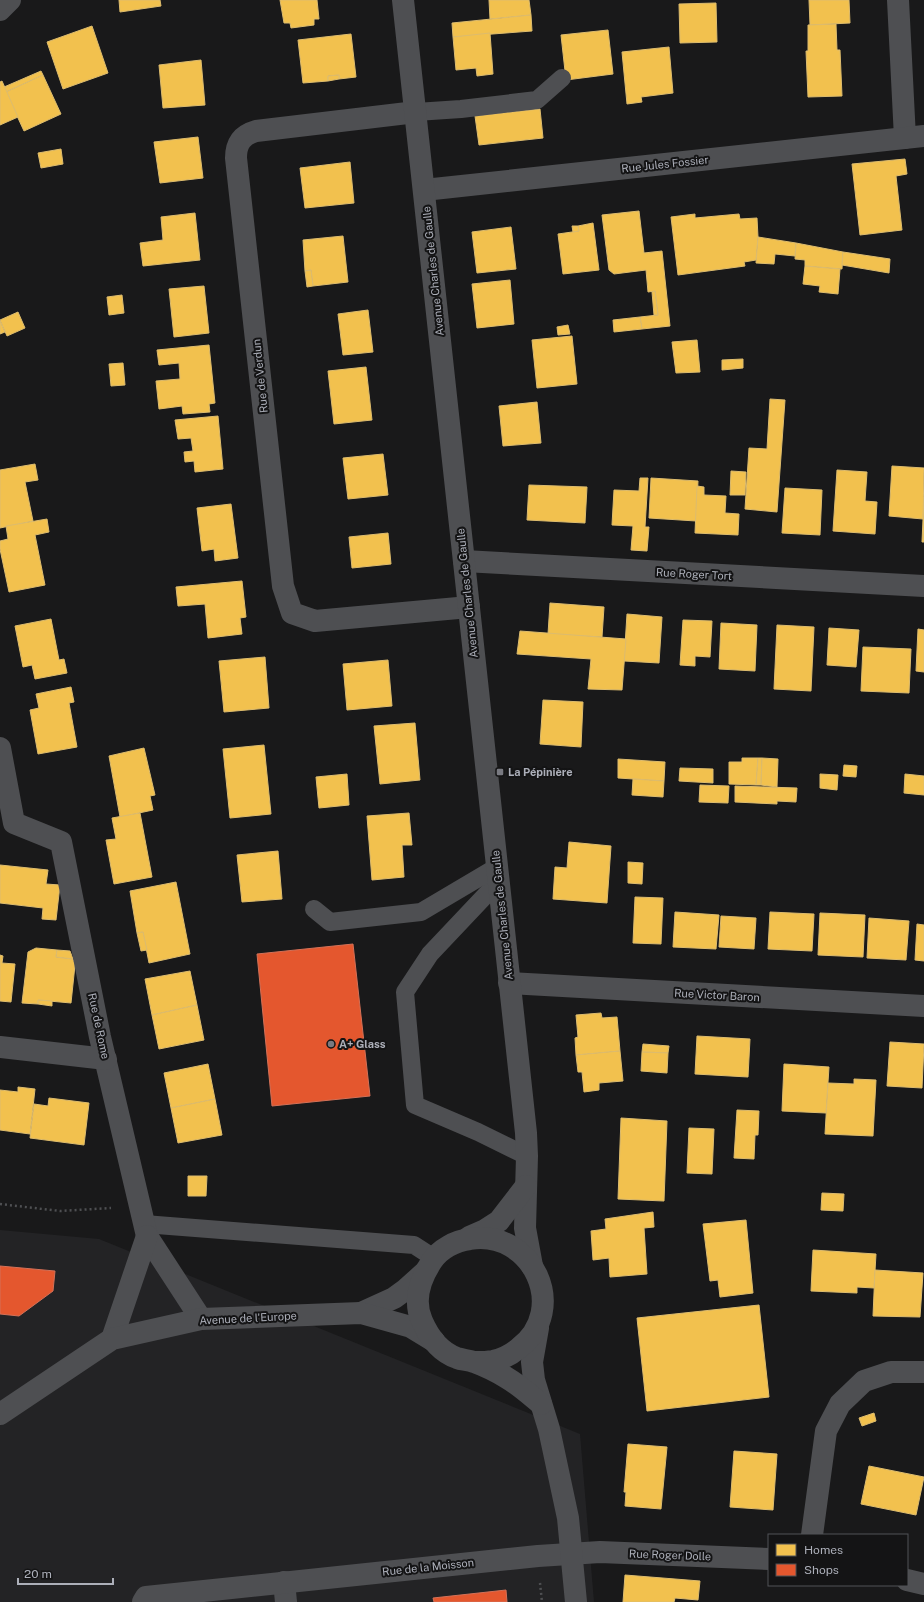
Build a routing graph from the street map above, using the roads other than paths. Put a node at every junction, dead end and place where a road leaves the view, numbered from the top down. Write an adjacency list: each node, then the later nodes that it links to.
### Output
1 (10, 0): 4 (street)
2 (404, 0): 6 (street, Avenue Charles de Gaulle)
3 (898, 0): 7 (street, Rue Jules Fossier)
4 (0, 10)
5 (562, 78): 6 (lane)
6 (416, 112): 8 (street, Avenue Charles de Gaulle); 11 (street, Rue de Verdun)
7 (915, 137): 8 (street, Rue Jules Fossier)
8 (424, 190): 9 (street, Avenue Charles de Gaulle)
9 (464, 561): 10 (street, Rue Roger Tort); 11 (street, Avenue Charles de Gaulle)
10 (924, 586)
11 (469, 607): 14 (street, Avenue Charles de Gaulle)
12 (0, 748): 13 (street, Rue de Rome)
13 (7, 824): 19 (street, Rue de Rome)
14 (498, 874): 15 (lane); 16 (street, Avenue Charles de Gaulle); 20 (lane)
15 (314, 909)
16 (509, 983): 17 (street, Rue Victor Baron); 20 (street, Avenue Charles de Gaulle)
17 (924, 1006)
18 (0, 1047): 19 (street)
19 (106, 1059): 22 (street, Rue de Rome)
20 (527, 1156): 21 (street, Avenue Charles de Gaulle)
21 (526, 1186): 23 (street); 25 (street, Avenue Charles de Gaulle)
22 (144, 1222): 24 (lane); 28 (street, Rue de Rome); 29 (street)
23 (462, 1240): 24 (street); 25 (street)
24 (429, 1265): 26 (street, Avenue de l'Europe); 30 (street)
25 (532, 1266): 27 (street)
26 (361, 1313): 28 (street, Avenue de l'Europe); 30 (street, Avenue de l'Europe)
27 (540, 1314): 31 (street); 33 (street)
28 (201, 1319): 29 (street, Avenue de l'Europe)
29 (112, 1339): 34 (street)
30 (434, 1341): 31 (street)
31 (474, 1362): 33 (street)
32 (924, 1372): 35 (street)
33 (541, 1404): 36 (street)
34 (0, 1414)
35 (812, 1534)
36 (572, 1554): 37 (street, Rue Roger Dolle); 40 (street, Rue de la Moisson); 42 (street)
37 (768, 1559)
38 (908, 1580): 39 (street)
39 (924, 1584)
40 (285, 1592): 41 (street, Rue de la Moisson)
41 (143, 1602)
42 (576, 1602)

